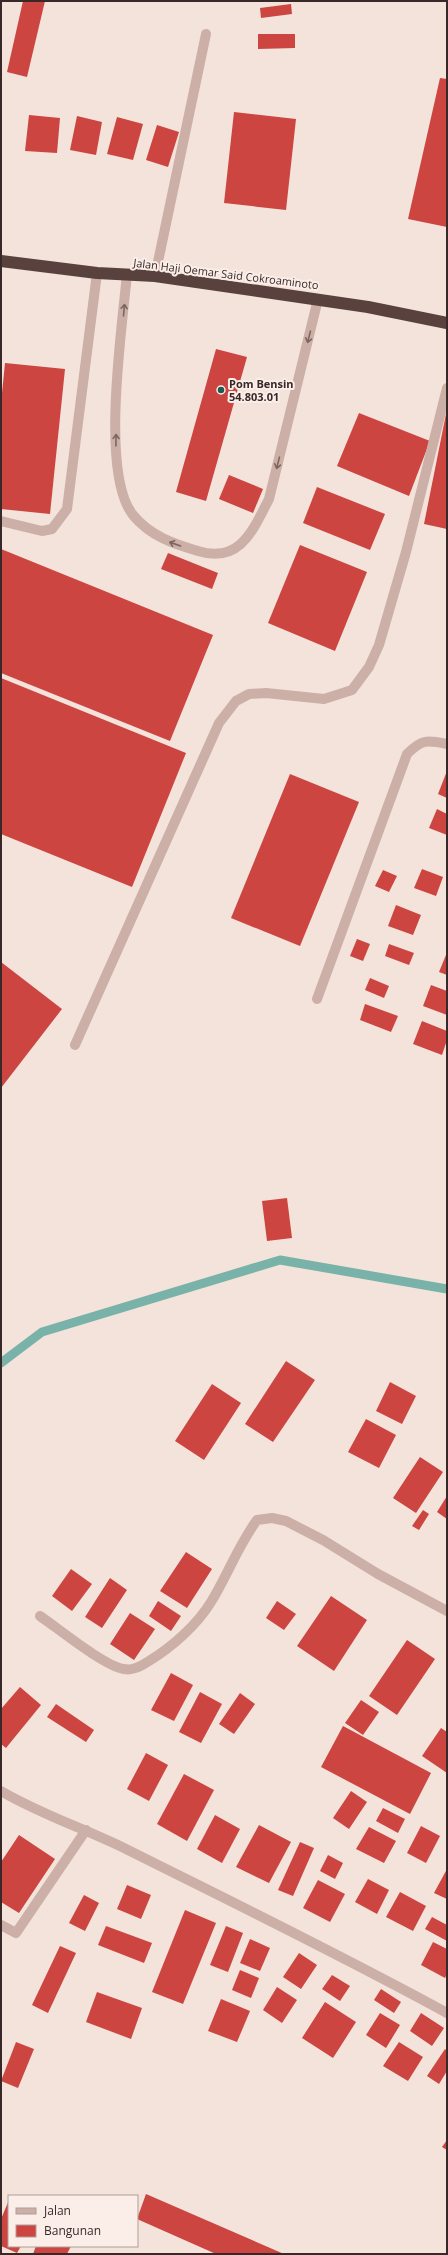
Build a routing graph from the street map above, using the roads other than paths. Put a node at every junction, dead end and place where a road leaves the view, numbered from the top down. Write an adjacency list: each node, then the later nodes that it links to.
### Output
1 (206, 34): 5 (street)
2 (1, 261): 3 (highway, Jalan Haji Oemar Said Cokroaminoto)
3 (96, 273): 4 (highway, Jalan Haji Oemar Said Cokroaminoto); 9 (street)
4 (127, 274): 5 (highway, Jalan Haji Oemar Said Cokroaminoto); 6 (street, one-way to 4)
5 (155, 276): 6 (highway, Jalan Haji Oemar Said Cokroaminoto)
6 (318, 299): 7 (highway, Jalan Haji Oemar Said Cokroaminoto)
7 (447, 323)
8 (447, 388): 12 (street)
9 (1, 521)
10 (447, 744): 11 (street)
11 (317, 999)
12 (75, 1045)
13 (447, 1611): 14 (street)
14 (40, 1616)
15 (1, 1791): 16 (street)
16 (86, 1830): 17 (street); 18 (street)
17 (1, 1925)
18 (447, 2013)

